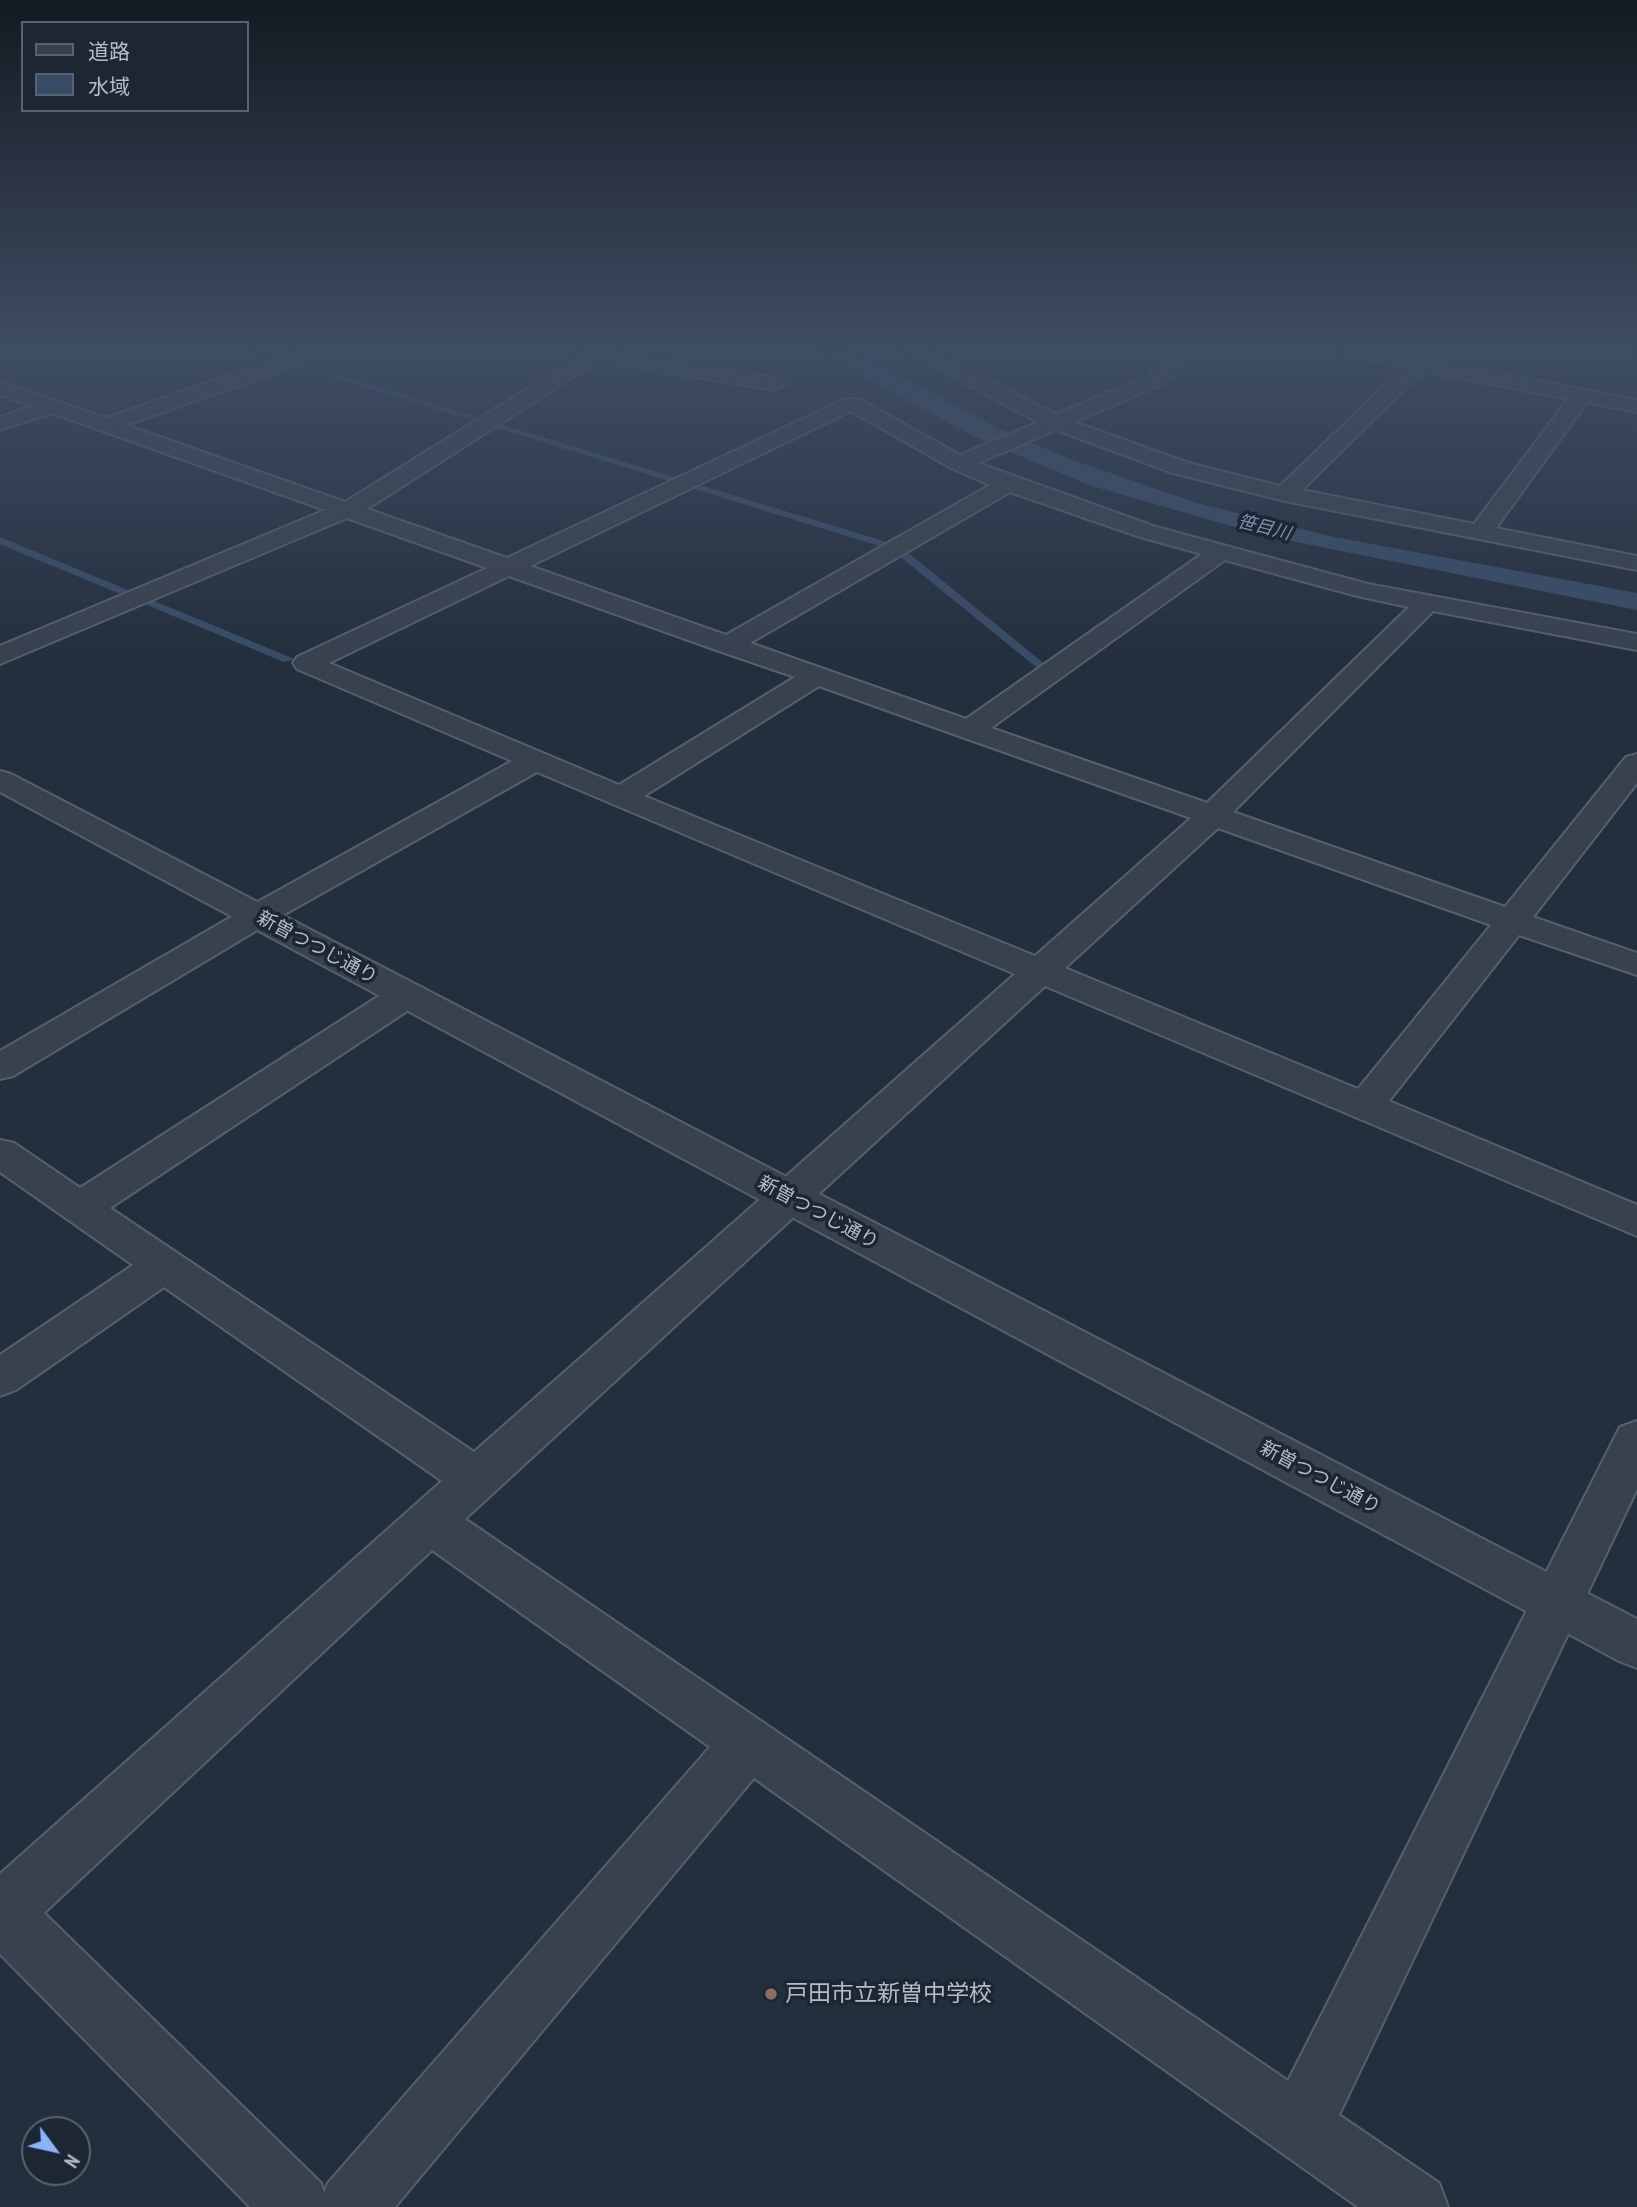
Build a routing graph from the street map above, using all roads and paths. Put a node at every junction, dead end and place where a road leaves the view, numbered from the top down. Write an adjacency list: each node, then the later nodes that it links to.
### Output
1 (191, 454): 12 (street)
2 (440, 454): 12 (street)
3 (745, 454): 16 (street)
4 (950, 454): 9 (street)
5 (981, 454): 9 (street)
6 (1140, 454): 11 (street)
7 (1326, 454): 11 (street)
8 (1538, 454): 13 (street)
9 (964, 461): 10 (street)
10 (1008, 484): 14 (street); 19 (street)
11 (1285, 494): 13 (street)
12 (349, 509): 16 (street); 20 (street)
13 (1480, 533): 15 (street)
14 (1219, 553): 17 (street); 22 (street)
15 (1637, 563)
16 (509, 566): 19 (street); 23 (street)
17 (1428, 602): 18 (street); 27 (street)
18 (1637, 642)
19 (729, 645): 21 (street)
20 (0, 656)
21 (816, 676): 22 (street); 26 (street)
22 (969, 730): 27 (street)
23 (536, 760): 26 (street); 28 (street)
24 (1637, 762): 29 (street)
25 (0, 780): 28 (street, 新曽つつじ通り)
26 (621, 797): 31 (street)
27 (1211, 817): 29 (street); 31 (street)
28 (257, 916): 32 (street, 新曽つつじ通り); 33 (street)
29 (1513, 921): 30 (street); 34 (street)
30 (1637, 965)
31 (1039, 973): 34 (street); 36 (street)
32 (406, 995): 36 (street, 新曽つつじ通り); 37 (street)
33 (0, 1067)
34 (1365, 1106): 38 (street)
35 (0, 1153): 37 (street)
36 (791, 1198): 42 (street); 44 (street, 新曽つつじ通り)
37 (82, 1206): 39 (street)
38 (1637, 1221)
39 (164, 1265): 40 (street); 42 (street)
40 (0, 1378)
41 (1637, 1440): 44 (street)
42 (476, 1479): 43 (street)
43 (430, 1521): 46 (street); 47 (street)
44 (1555, 1602): 45 (street, 新曽つつじ通り); 48 (street)
45 (1637, 1645)
46 (749, 1743): 48 (street); 50 (street)
47 (0, 1913): 49 (street)
48 (1300, 2126): 51 (street)
49 (297, 2207)
50 (352, 2207)
51 (1415, 2207)

